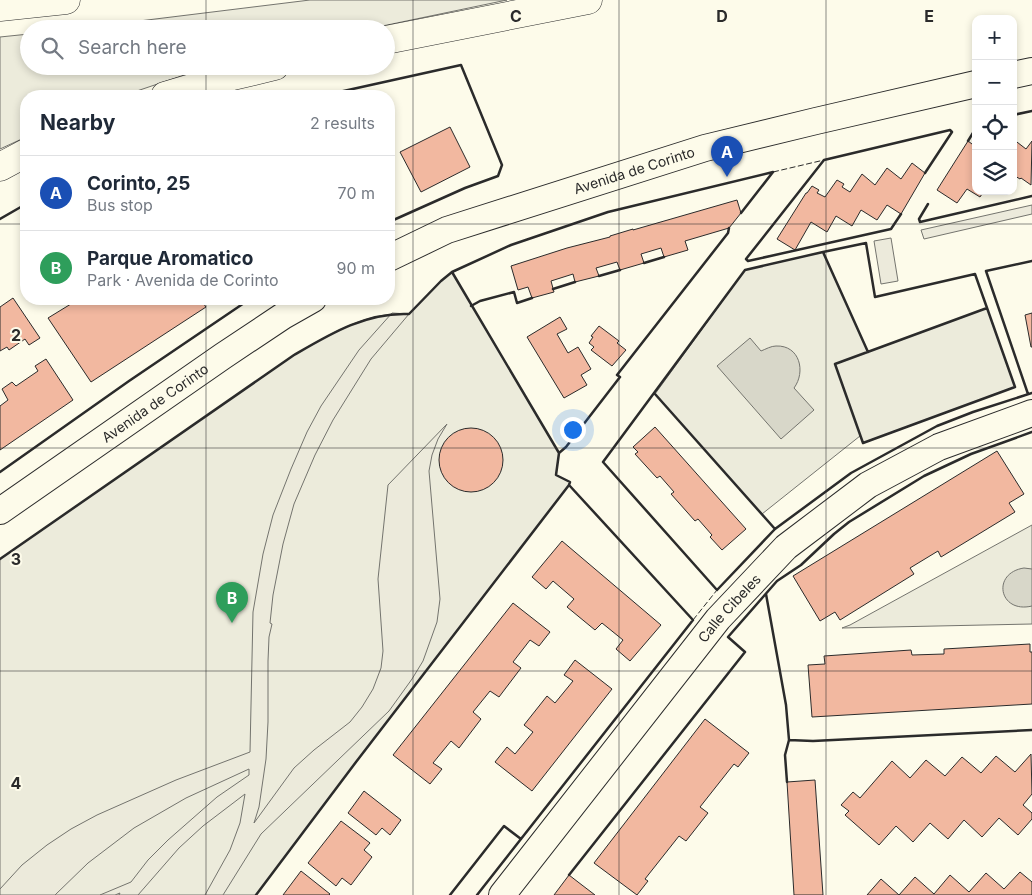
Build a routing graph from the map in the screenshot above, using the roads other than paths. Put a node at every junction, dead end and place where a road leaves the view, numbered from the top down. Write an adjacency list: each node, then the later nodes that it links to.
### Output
1 (66, 0): 3 (highway)
2 (588, 0): 4 (highway)
3 (0, 7)
4 (395, 38)
5 (1032, 71): 6 (street)
6 (1017, 74)
7 (236, 75): 9 (highway)
8 (972, 85): 12 (street, Avenida de Corinto)
9 (185, 90)
10 (20, 156): 11 (highway)
11 (0, 167)
12 (395, 255)
13 (302, 305): 15 (street, Avenida de Corinto)
14 (1032, 413): 16 (street, Calle Cibeles)
15 (0, 511)
16 (502, 895)

